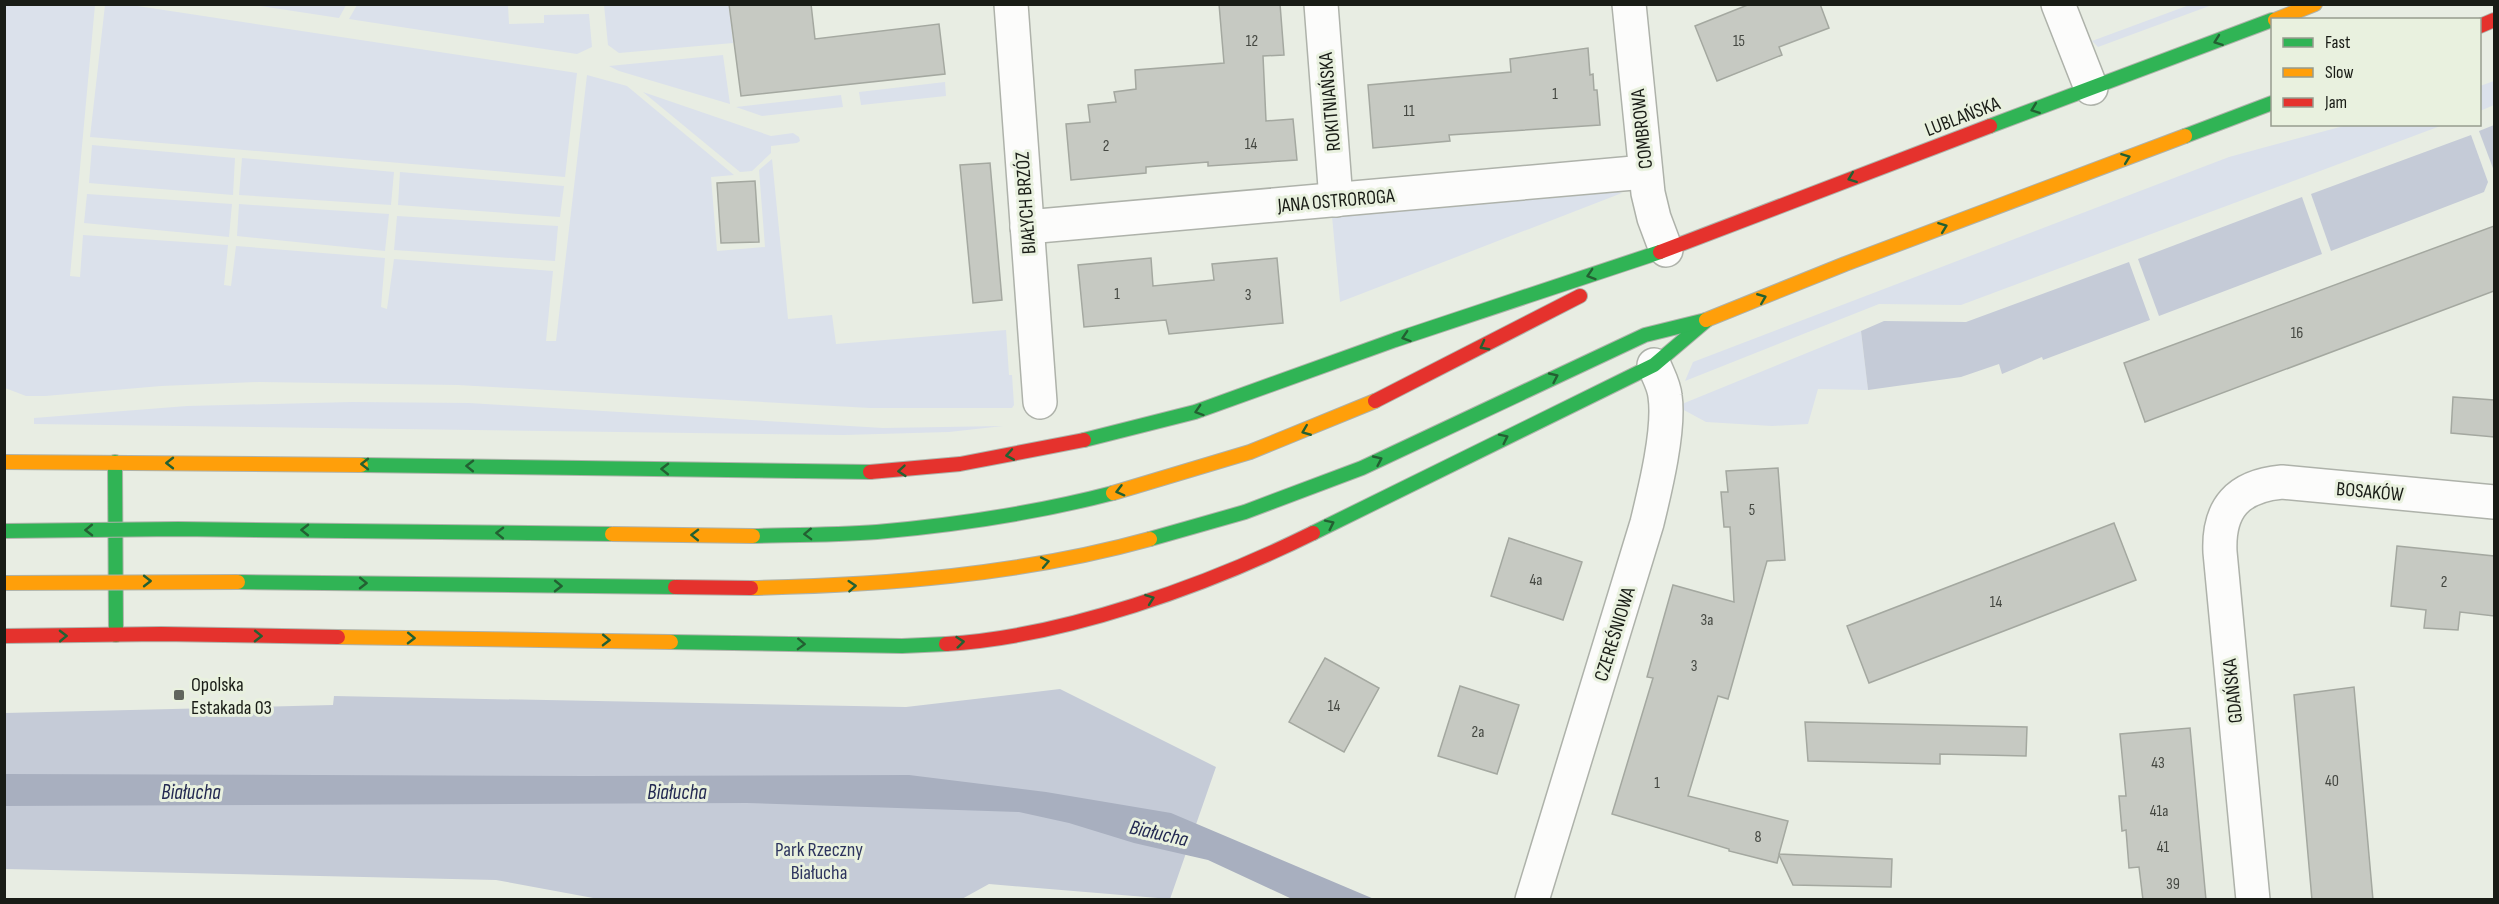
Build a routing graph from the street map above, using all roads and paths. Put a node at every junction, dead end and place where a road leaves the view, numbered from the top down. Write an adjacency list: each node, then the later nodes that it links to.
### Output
1 (1011, 4): 12 (street, BIAŁYCH BRZÓZ)
2 (1321, 4): 11 (street, ROKITNIAŃSKA)
3 (1629, 4): 10 (street, COMBROWA)
4 (2058, 4): 8 (street)
5 (2315, 4): 6 (main road, LUBLAŃSKA)
6 (2279, 18)
7 (2271, 21): 8 (main road, LUBLAŃSKA, one-way to 8)
8 (2091, 88): 13 (main road, LUBLAŃSKA, one-way to 13)
9 (2271, 104): 14 (main road, one-way to 9)
10 (1645, 172): 11 (street, JANA OSTROROGA); 13 (street, COMBROWA)
11 (1336, 200): 12 (street, JANA OSTROROGA)
12 (1027, 227): 16 (street, BIAŁYCH BRZÓZ)
13 (1666, 250): 20 (main road, one-way to 20); 23 (main road, one-way to 23, bridge)
14 (1707, 320): 15 (main road); 24 (main road, one-way to 14, bridge)
15 (1654, 365): 25 (main road, one-way to 15); 27 (street, CZEREŚNIOWA)
16 (1040, 402)
17 (4, 451): 18 (main road)
18 (34, 461): 19 (main road); 20 (main road)
19 (4, 462)
20 (115, 462): 25 (main road)
21 (2247, 492): 22 (street, BOSAKÓW); 28 (street, GDAŃSKA)
22 (2494, 502)
23 (4, 531)
24 (4, 584)
25 (116, 635): 26 (main road, one-way to 25)
26 (4, 636)
27 (1532, 900)
28 (2253, 900)

